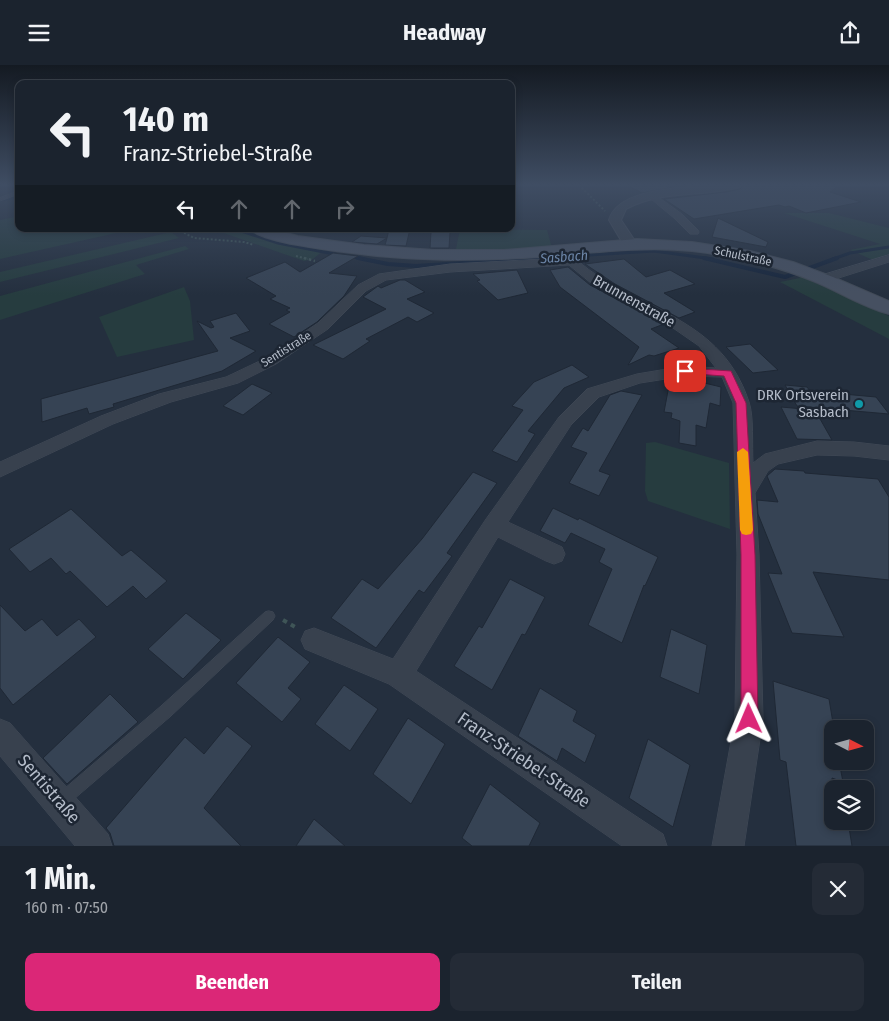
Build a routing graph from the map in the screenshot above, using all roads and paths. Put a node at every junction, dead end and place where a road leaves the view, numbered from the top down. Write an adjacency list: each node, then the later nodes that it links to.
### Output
1 (616, 221): 6 (street)
2 (683, 221): 5 (street)
3 (183, 232): 7 (path)
4 (269, 232): 9 (main road, Schulstraße)
5 (694, 232)
6 (630, 244): 9 (main road, Schulstraße); 12 (main road, Schulstraße)
7 (262, 247)
8 (289, 254): 11 (path)
9 (567, 256): 14 (street, Brunnenstraße); 16 (street, Sentistraße)
10 (889, 258): 12 (street)
11 (315, 261)
12 (807, 273): 13 (main road, Schulstraße)
13 (889, 307)
14 (728, 373): 17 (street, Brunnenstraße); 18 (street)
15 (889, 453): 17 (street)
16 (0, 470)
17 (744, 493): 27 (street, Brunnenstraße)
18 (494, 525): 19 (street); 22 (street)
19 (554, 554)
20 (270, 617): 21 (path); 24 (lane)
21 (314, 640): 22 (street, Franz-Striebel-Straße)
22 (398, 675): 26 (street, Franz-Striebel-Straße)
23 (0, 733): 24 (street, Sentistraße)
24 (60, 802): 25 (street, Sentistraße)
25 (96, 846)
26 (651, 846)
27 (728, 846)

